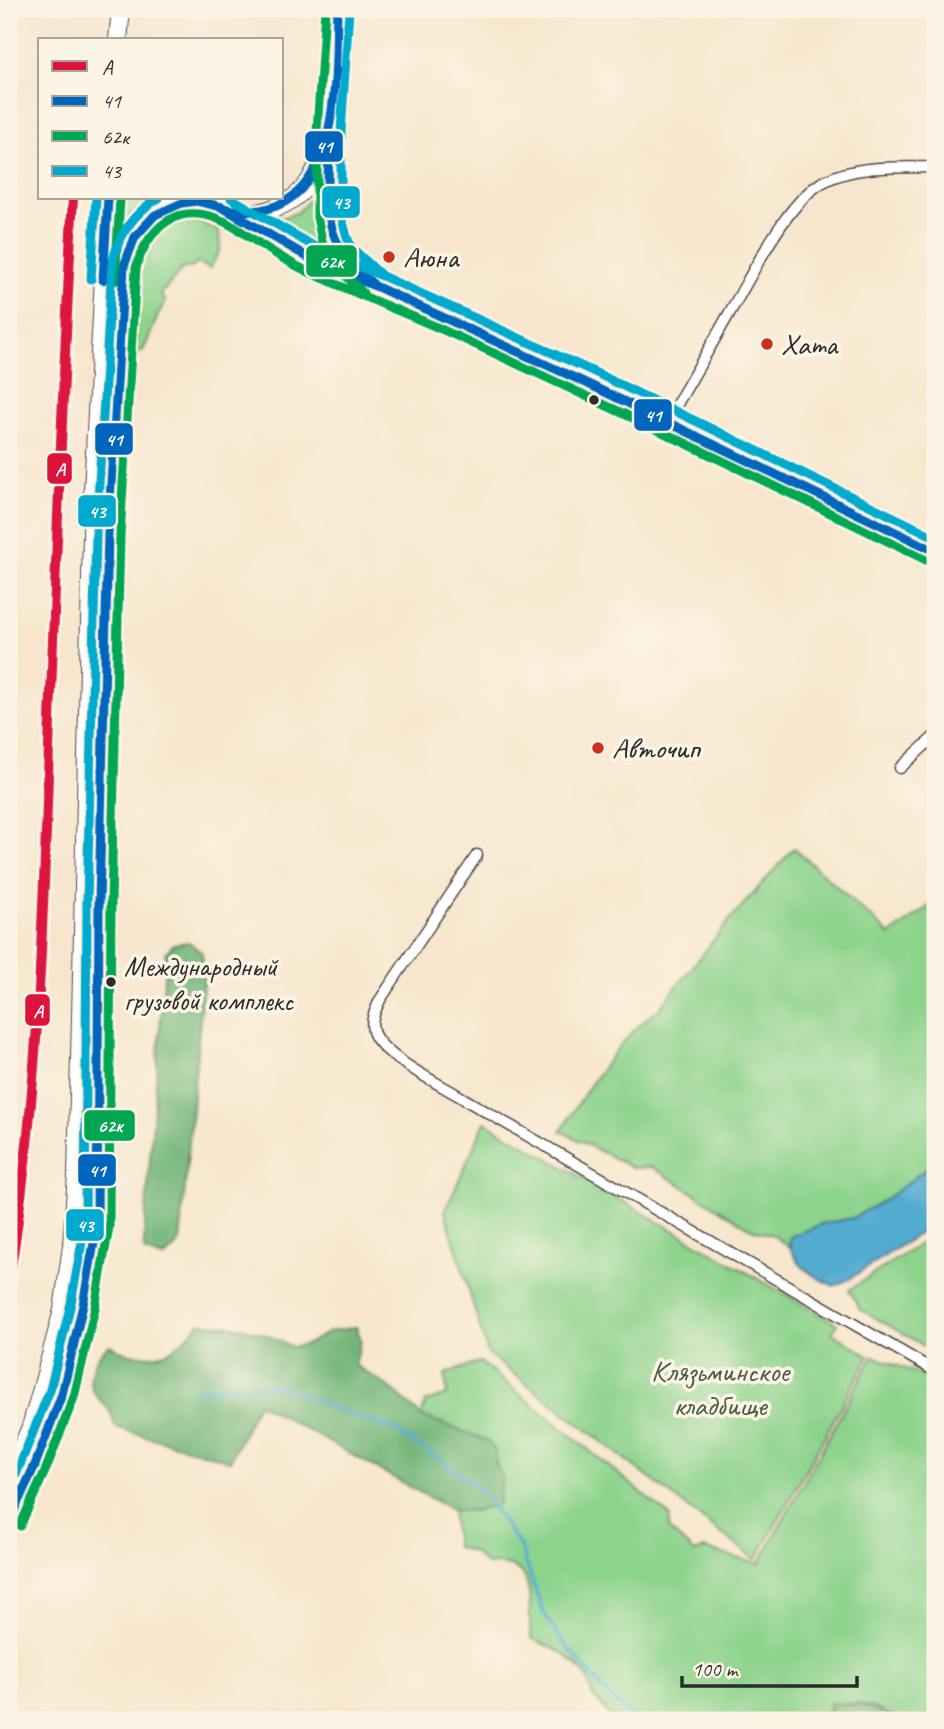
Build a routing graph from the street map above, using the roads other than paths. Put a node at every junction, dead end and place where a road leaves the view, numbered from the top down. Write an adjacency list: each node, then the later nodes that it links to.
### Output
1 (121, 9): 3 (main road)
2 (337, 9): 4 (main road)
3 (118, 38)
4 (330, 132): 8 (main road); 9 (main road)
5 (935, 167): 10 (street)
6 (108, 200): 16 (main road)
7 (209, 201): 8 (main road); 17 (main road)
8 (233, 213): 9 (main road)
9 (375, 286): 10 (main road)
10 (667, 421): 11 (main road)
11 (935, 551)
12 (935, 736): 13 (street)
13 (900, 768)
14 (477, 855): 15 (street)
15 (935, 1371)
16 (9, 1477)
17 (9, 1521)

